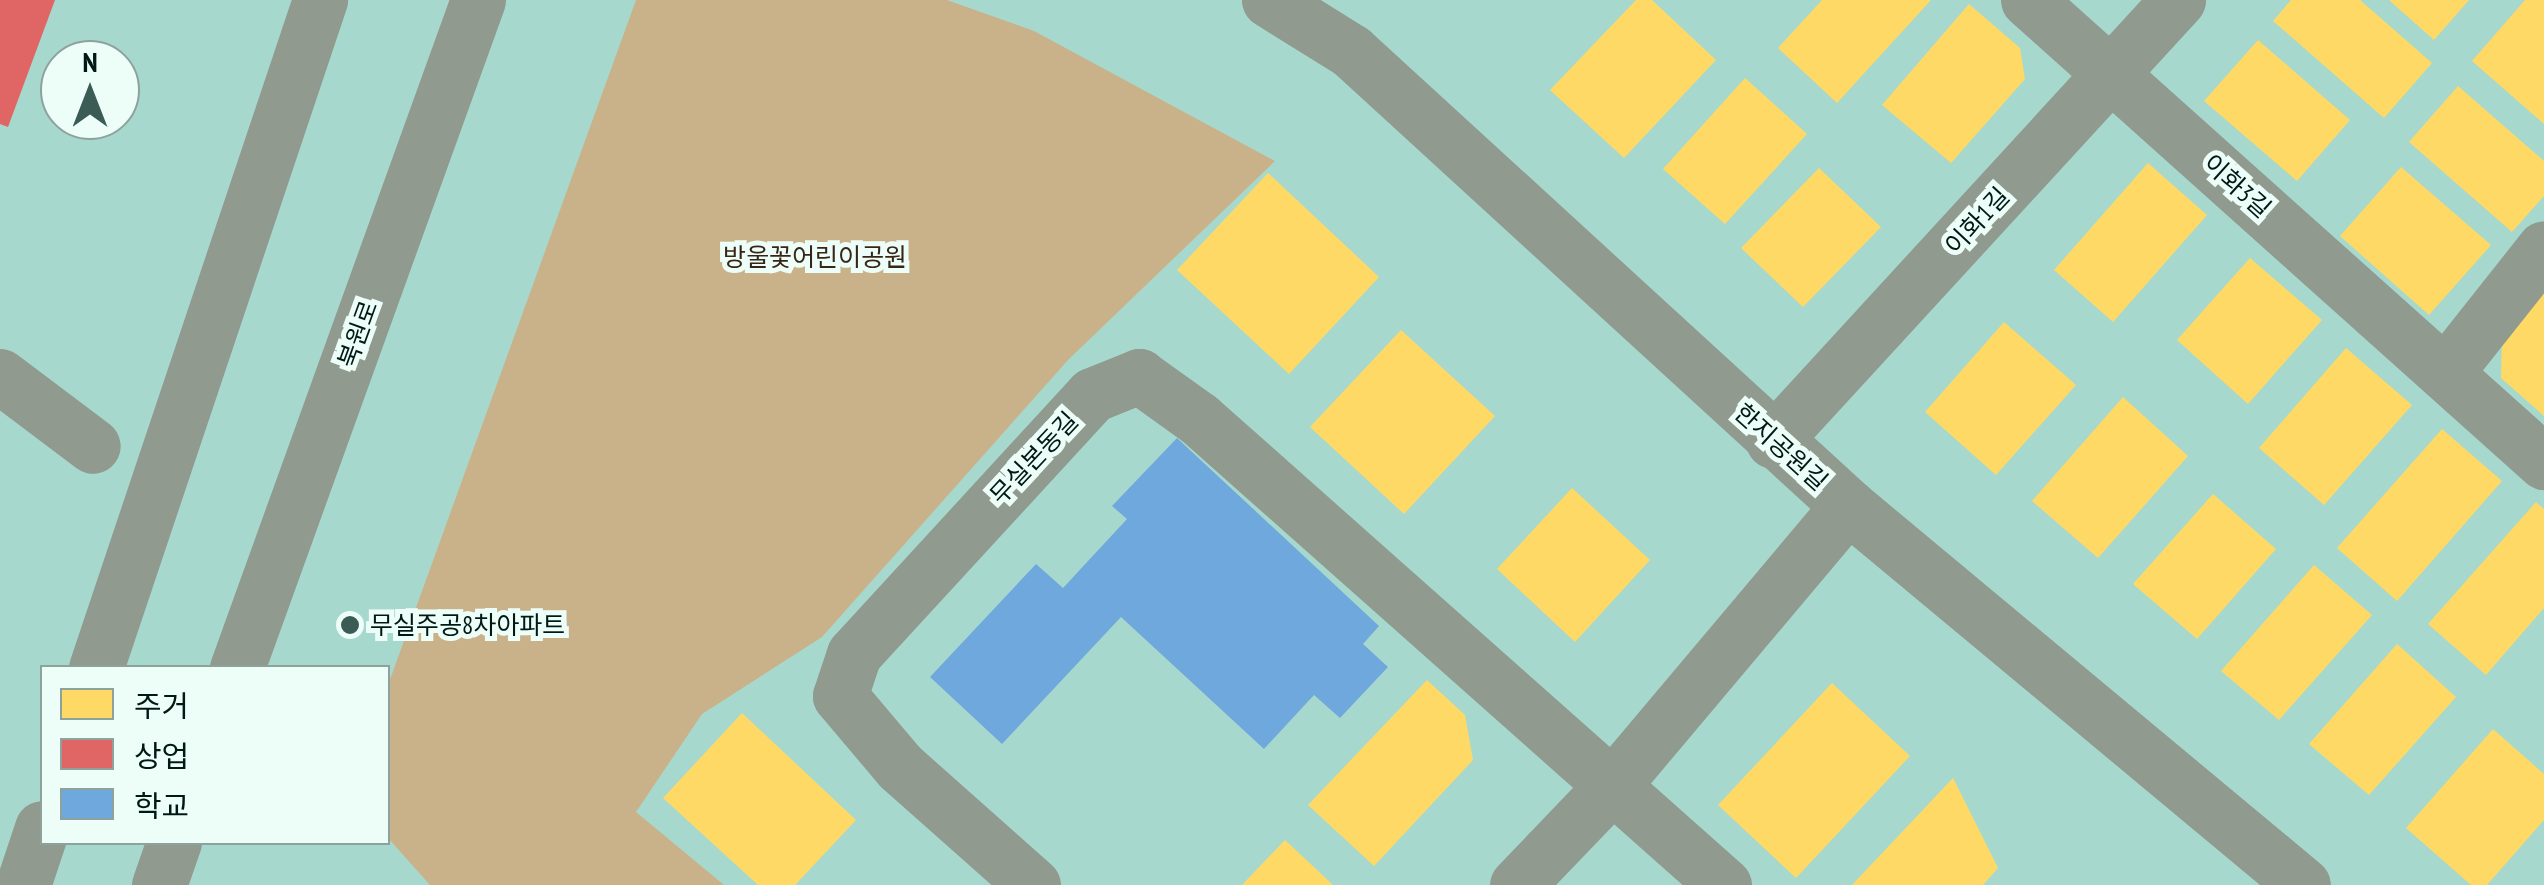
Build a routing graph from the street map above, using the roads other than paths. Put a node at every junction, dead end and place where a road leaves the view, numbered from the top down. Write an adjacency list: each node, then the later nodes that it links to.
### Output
1 (320, 0): 14 (street)
2 (478, 0): 15 (street, 북원로)
3 (1269, 0): 10 (street, 한지공원길)
4 (2028, 0): 6 (street, 이화3길)
5 (2178, 0): 6 (street, 이화1길)
6 (2113, 74): 8 (street, 이화3길); 10 (street, 이화1길)
7 (2544, 248): 8 (street)
8 (2445, 373): 12 (street, 이화3길)
9 (0, 376): 11 (street)
10 (1773, 441): 13 (street, 한지공원길)
11 (93, 446)
12 (2544, 462)
13 (1848, 506): 16 (street); 24 (street, 한지공원길)
14 (97, 665)
15 (238, 665)
16 (1612, 786): 21 (street, 무실본동길); 22 (street); 23 (street, 무실본동길)
17 (40, 834): 19 (street)
18 (173, 845): 20 (street)
19 (24, 885)
20 (158, 885)
21 (1033, 885)
22 (1517, 885)
23 (1724, 885)
24 (2303, 885)

